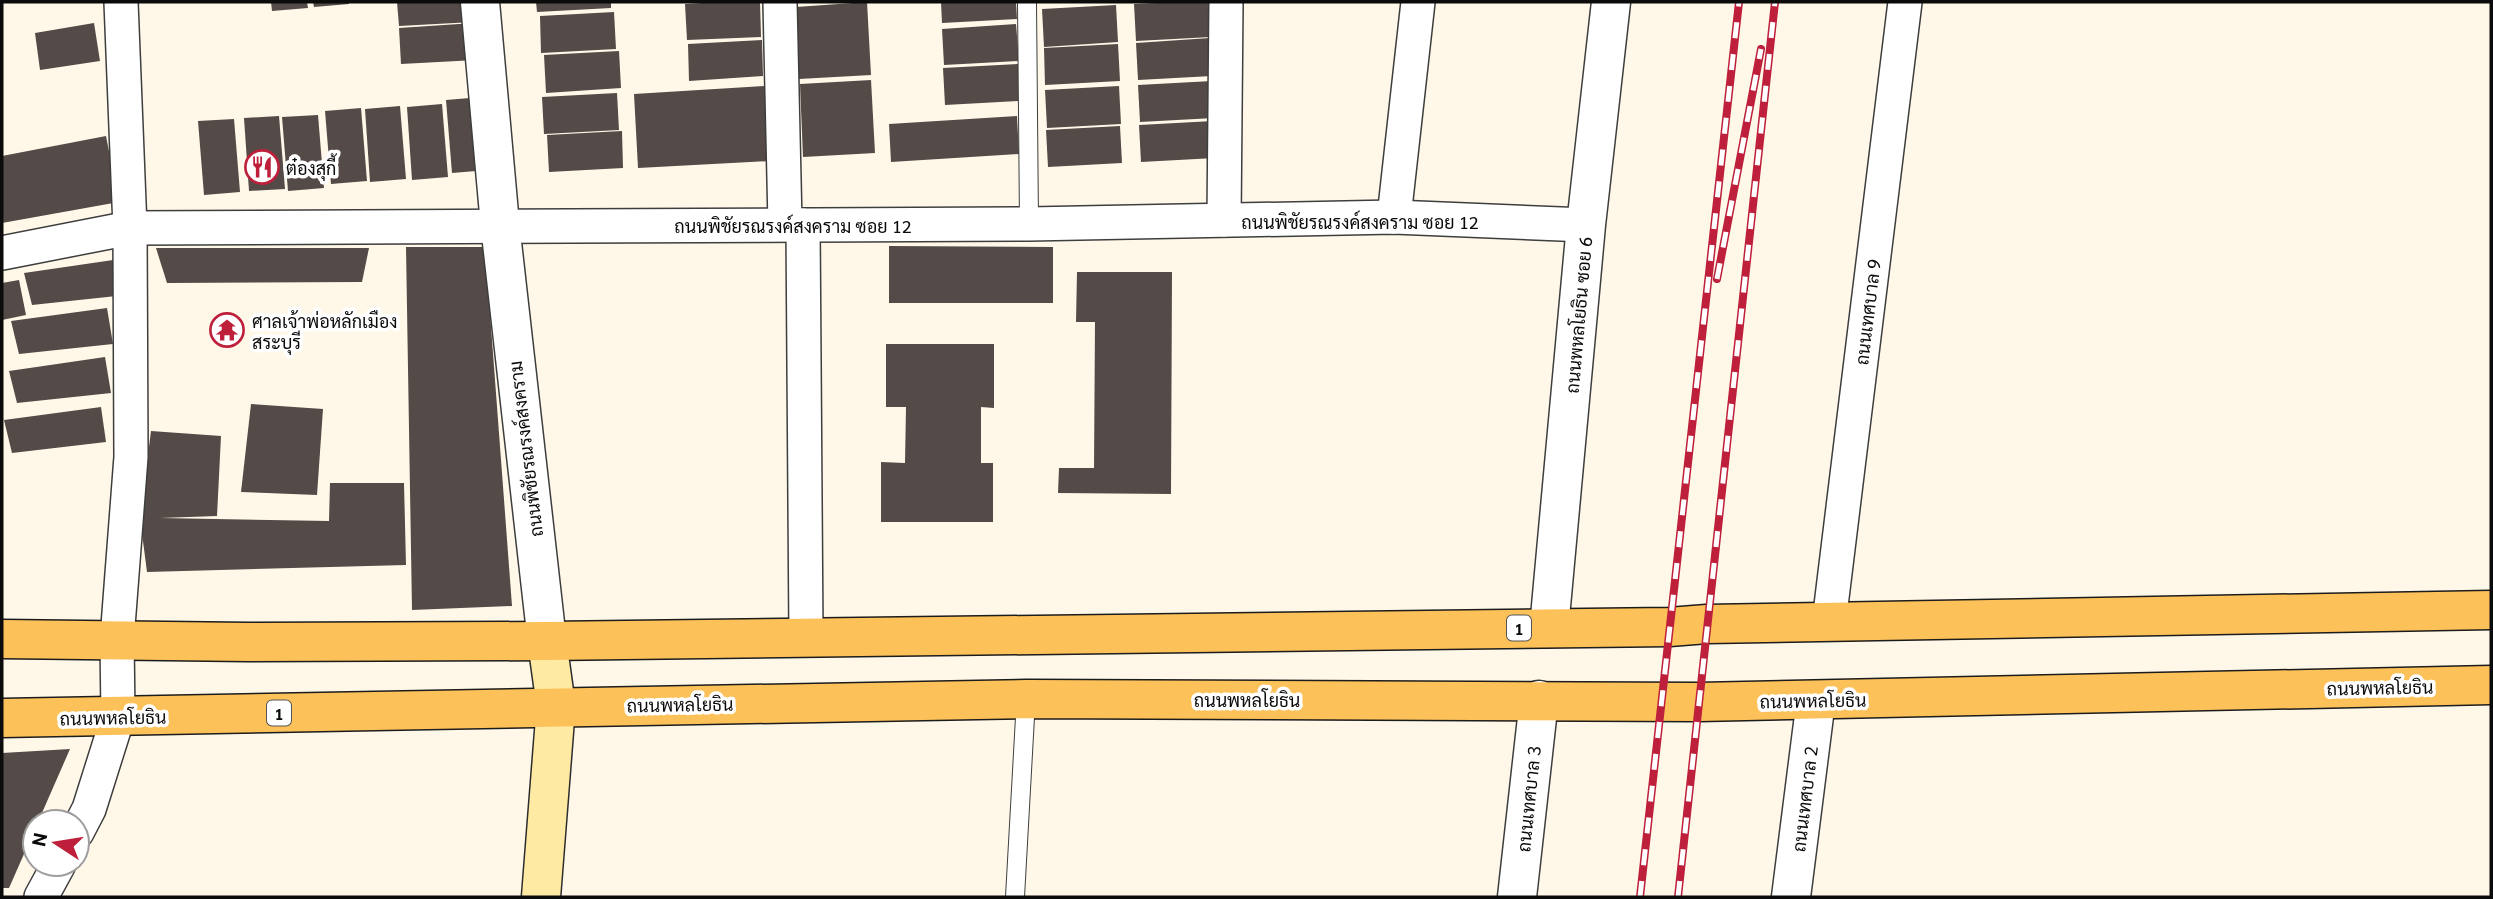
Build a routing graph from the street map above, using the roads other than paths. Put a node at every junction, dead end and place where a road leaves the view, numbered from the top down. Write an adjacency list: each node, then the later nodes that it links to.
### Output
1 (121, 2): 15 (street)
2 (480, 2): 13 (street, ถนนพิชัยรณรงค์สงคราม)
3 (780, 2): 11 (street)
4 (1027, 2): 12 (lane)
5 (1226, 2): 10 (street)
6 (1418, 2): 9 (street)
7 (1611, 2): 14 (street, ถนนพหลโยธิน ซอย 6)
8 (1905, 2): 18 (street, ถนนเทศบาล 9)
9 (1394, 217): 10 (street, ถนนพิชัยรณรงค์สงคราม ซอย 12); 14 (street, ถนนพิชัยรณรงค์สงคราม ซอย 12)
10 (1224, 220): 12 (street, ถนนพิชัยรณรงค์สงคราม ซอย 12)
11 (794, 224): 12 (street, ถนนพิชัยรณรงค์สงคราม ซอย 12); 13 (street, ถนนพิชัยรณรงค์สงคราม ซอย 12); 20 (street)
12 (1029, 224)
13 (500, 225): 15 (street, ถนนพิชัยรณรงค์สงคราม ซอย 12); 23 (street, ถนนพิชัยรณรงค์สงคราม)
14 (1586, 225): 19 (street, ถนนพหลโยธิน ซอย 6)
15 (130, 228): 16 (street, ถนนพิชัยรณรงค์สงคราม ซอย 12); 22 (street)
16 (2, 253)
17 (2491, 610): 18 (main road, 1)
18 (1829, 622): 19 (main road, 1)
19 (1549, 628): 20 (main road, 1)
20 (806, 637): 23 (main road, 1)
21 (2, 639): 22 (main road, 1)
22 (117, 639): 23 (main road, 1); 29 (street)
23 (547, 641): 28 (main road, ถนนพิชัยรณรงค์สงคราม)
24 (2491, 685): 27 (main road, ถนนพหลโยธิน / 1)
25 (1026, 699): 26 (main road, ถนนพหลโยธิน / 1); 28 (main road, ถนนพหลโยธิน / 1); 35 (lane)
26 (1539, 700): 27 (main road, ถนนพหลโยธิน / 1); 36 (street, ถนนเทศบาล 3)
27 (1816, 700): 37 (street, ถนนเทศบาล 2)
28 (556, 706): 29 (main road, ถนนพหลโยธิน / 1); 34 (main road, ถนนพิชัยรณรงค์สงคราม)
29 (118, 717): 30 (main road, ถนนพหลโยธิน / 1); 31 (street)
30 (2, 718)
31 (89, 808)
32 (51, 878): 33 (street)
33 (41, 897)
34 (541, 897)
35 (1015, 897)
36 (1517, 897)
37 (1791, 897)

